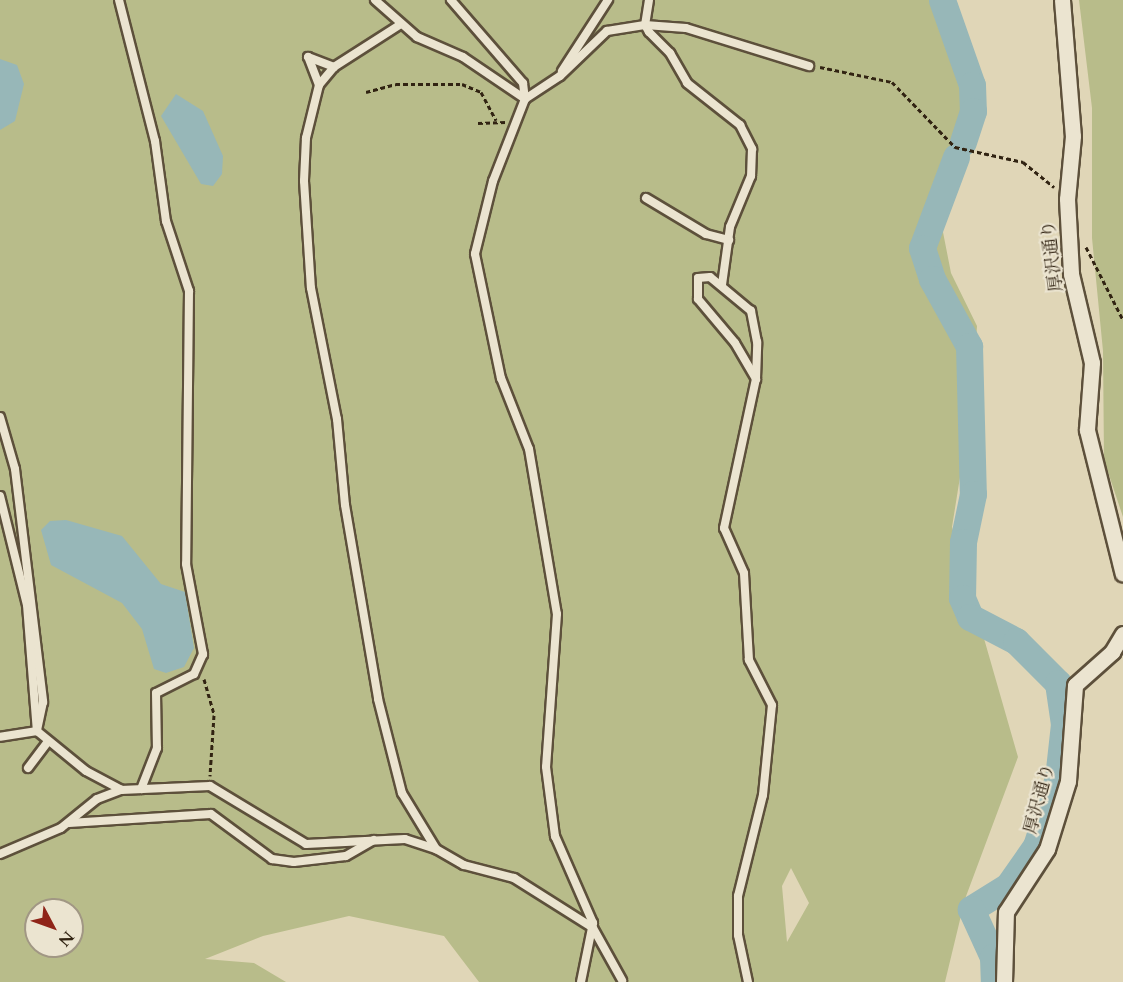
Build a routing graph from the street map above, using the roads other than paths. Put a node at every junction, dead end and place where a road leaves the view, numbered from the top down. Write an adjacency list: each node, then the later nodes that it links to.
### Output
1 (119, 0): 26 (lane)
2 (375, 0): 7 (lane)
3 (451, 0): 13 (lane)
4 (608, 0): 11 (lane)
5 (650, 0): 8 (lane)
6 (1062, 0): 20 (street, 厚沢通り)
7 (401, 24): 10 (lane); 13 (lane)
8 (645, 25): 9 (lane); 11 (lane); 15 (lane)
9 (809, 66)
10 (334, 67): 12 (lane); 12 (lane)
11 (560, 76): 13 (lane)
12 (318, 85): 30 (lane)
13 (525, 99): 32 (lane)
14 (646, 198): 15 (lane)
15 (729, 240): 16 (lane)
16 (722, 285): 17 (lane); 17 (lane)
17 (756, 379): 35 (lane)
18 (0, 417): 22 (lane)
19 (0, 496): 22 (lane)
20 (1123, 574)
21 (1123, 634): 36 (street, 厚沢通り)
22 (37, 731): 23 (lane); 24 (lane)
23 (0, 737)
24 (47, 743): 25 (lane); 27 (lane)
25 (28, 768)
26 (141, 789): 27 (lane); 29 (lane)
27 (121, 790): 28 (lane)
28 (69, 823): 29 (lane); 31 (lane)
29 (374, 840): 30 (lane)
30 (436, 849): 32 (lane)
31 (0, 854)
32 (593, 928): 33 (lane); 34 (lane)
33 (622, 980)
34 (581, 982)
35 (748, 982)
36 (1004, 982)

